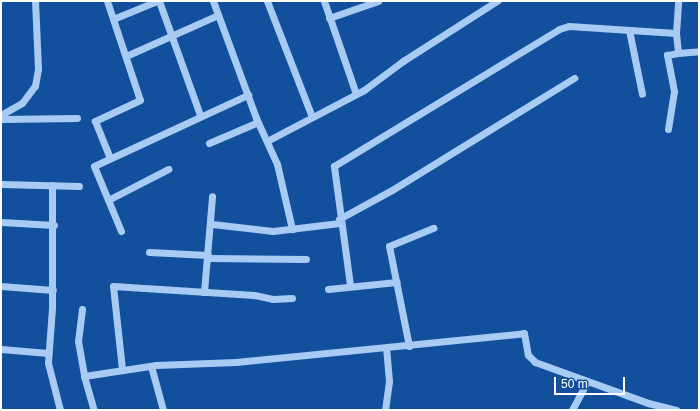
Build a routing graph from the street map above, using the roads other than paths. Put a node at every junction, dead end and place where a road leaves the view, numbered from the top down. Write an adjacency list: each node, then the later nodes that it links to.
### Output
1 (35, 1): 23 (street)
2 (107, 1): 12 (street)
3 (158, 1): 12 (street); 15 (street)
4 (213, 1): 10 (street)
5 (267, 1): 25 (street)
6 (324, 1): 11 (street)
7 (378, 1): 11 (street)
8 (497, 1): 21 (street)
9 (678, 1): 14 (street)
10 (218, 15): 15 (street); 20 (street)
11 (329, 18): 21 (street)
12 (113, 19): 18 (street)
13 (629, 30): 14 (street); 22 (street); 39 (street)
14 (676, 34): 17 (street)
15 (171, 36): 18 (street); 24 (street)
16 (699, 51): 17 (street)
17 (678, 53): 29 (street)
18 (126, 56): 32 (street)
19 (574, 78): 39 (street)
20 (248, 94): 24 (street); 28 (street)
21 (356, 94): 25 (street)
22 (642, 94)
23 (1, 115)
24 (200, 115): 32 (street)
25 (312, 117): 30 (street)
26 (77, 118): 27 (street)
27 (1, 119)
28 (258, 122): 30 (street); 31 (street)
29 (668, 129)
30 (267, 141): 44 (street)
31 (208, 143)
32 (110, 158): 38 (street)
33 (168, 169): 38 (street)
34 (1, 184): 35 (street)
35 (52, 185): 36 (street); 42 (street)
36 (79, 186)
37 (212, 196): 41 (street)
38 (108, 200): 45 (street)
39 (339, 221): 44 (street); 50 (street)
40 (1, 222): 42 (street)
41 (212, 224): 44 (street); 47 (street)
42 (54, 225): 53 (street)
43 (433, 228): 49 (street)
44 (292, 229)
45 (121, 230)
46 (149, 252): 47 (street)
47 (208, 257): 48 (street); 54 (street)
48 (306, 259)
49 (396, 282): 50 (street); 57 (street)
50 (350, 285): 52 (street)
51 (1, 286): 53 (street)
52 (328, 289)
53 (53, 290): 60 (street)
54 (204, 292): 55 (street); 62 (street)
55 (292, 298)
56 (82, 309): 63 (street)
57 (409, 346): 58 (street); 64 (street)
58 (386, 348): 61 (street); 68 (street)
59 (1, 349): 60 (street)
60 (48, 353): 65 (street)
61 (151, 366): 62 (street); 67 (street)
62 (122, 369): 63 (street)
63 (84, 376): 66 (street)
64 (587, 382): 69 (street); 70 (street)
65 (60, 410)
66 (94, 410)
67 (163, 410)
68 (385, 410)
69 (572, 410)
70 (676, 410)

